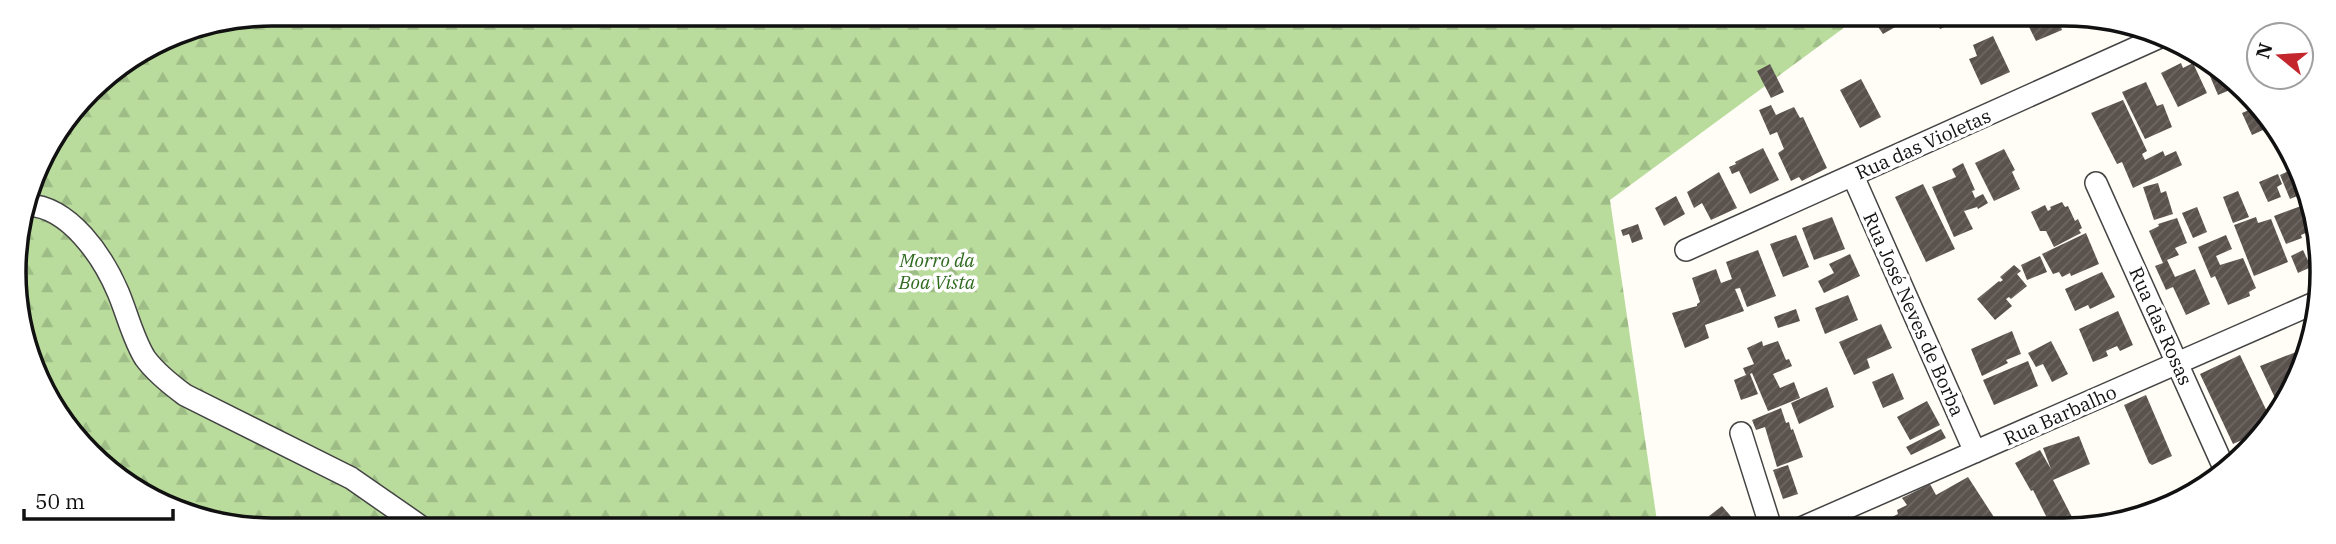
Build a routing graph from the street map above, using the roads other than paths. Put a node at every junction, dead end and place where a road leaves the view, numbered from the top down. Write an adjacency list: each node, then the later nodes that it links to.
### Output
1 (2150, 42): 2 (street, Rua das Violetas)
2 (1853, 176): 5 (street, Rua das Violetas); 9 (street, Rua José Neves de Borba)
3 (2096, 183): 7 (street, Rua das Rosas)
4 (36, 205): 11 (street)
5 (1686, 250)
6 (2308, 306): 7 (street, Rua Barbalho)
7 (2178, 363): 9 (street, Rua Barbalho); 10 (street, Rua das Rosas)
8 (1741, 433): 12 (street)
9 (1975, 452): 13 (street, Rua Barbalho)
10 (2221, 461)
11 (409, 518)
12 (1768, 518)
13 (1824, 518)

